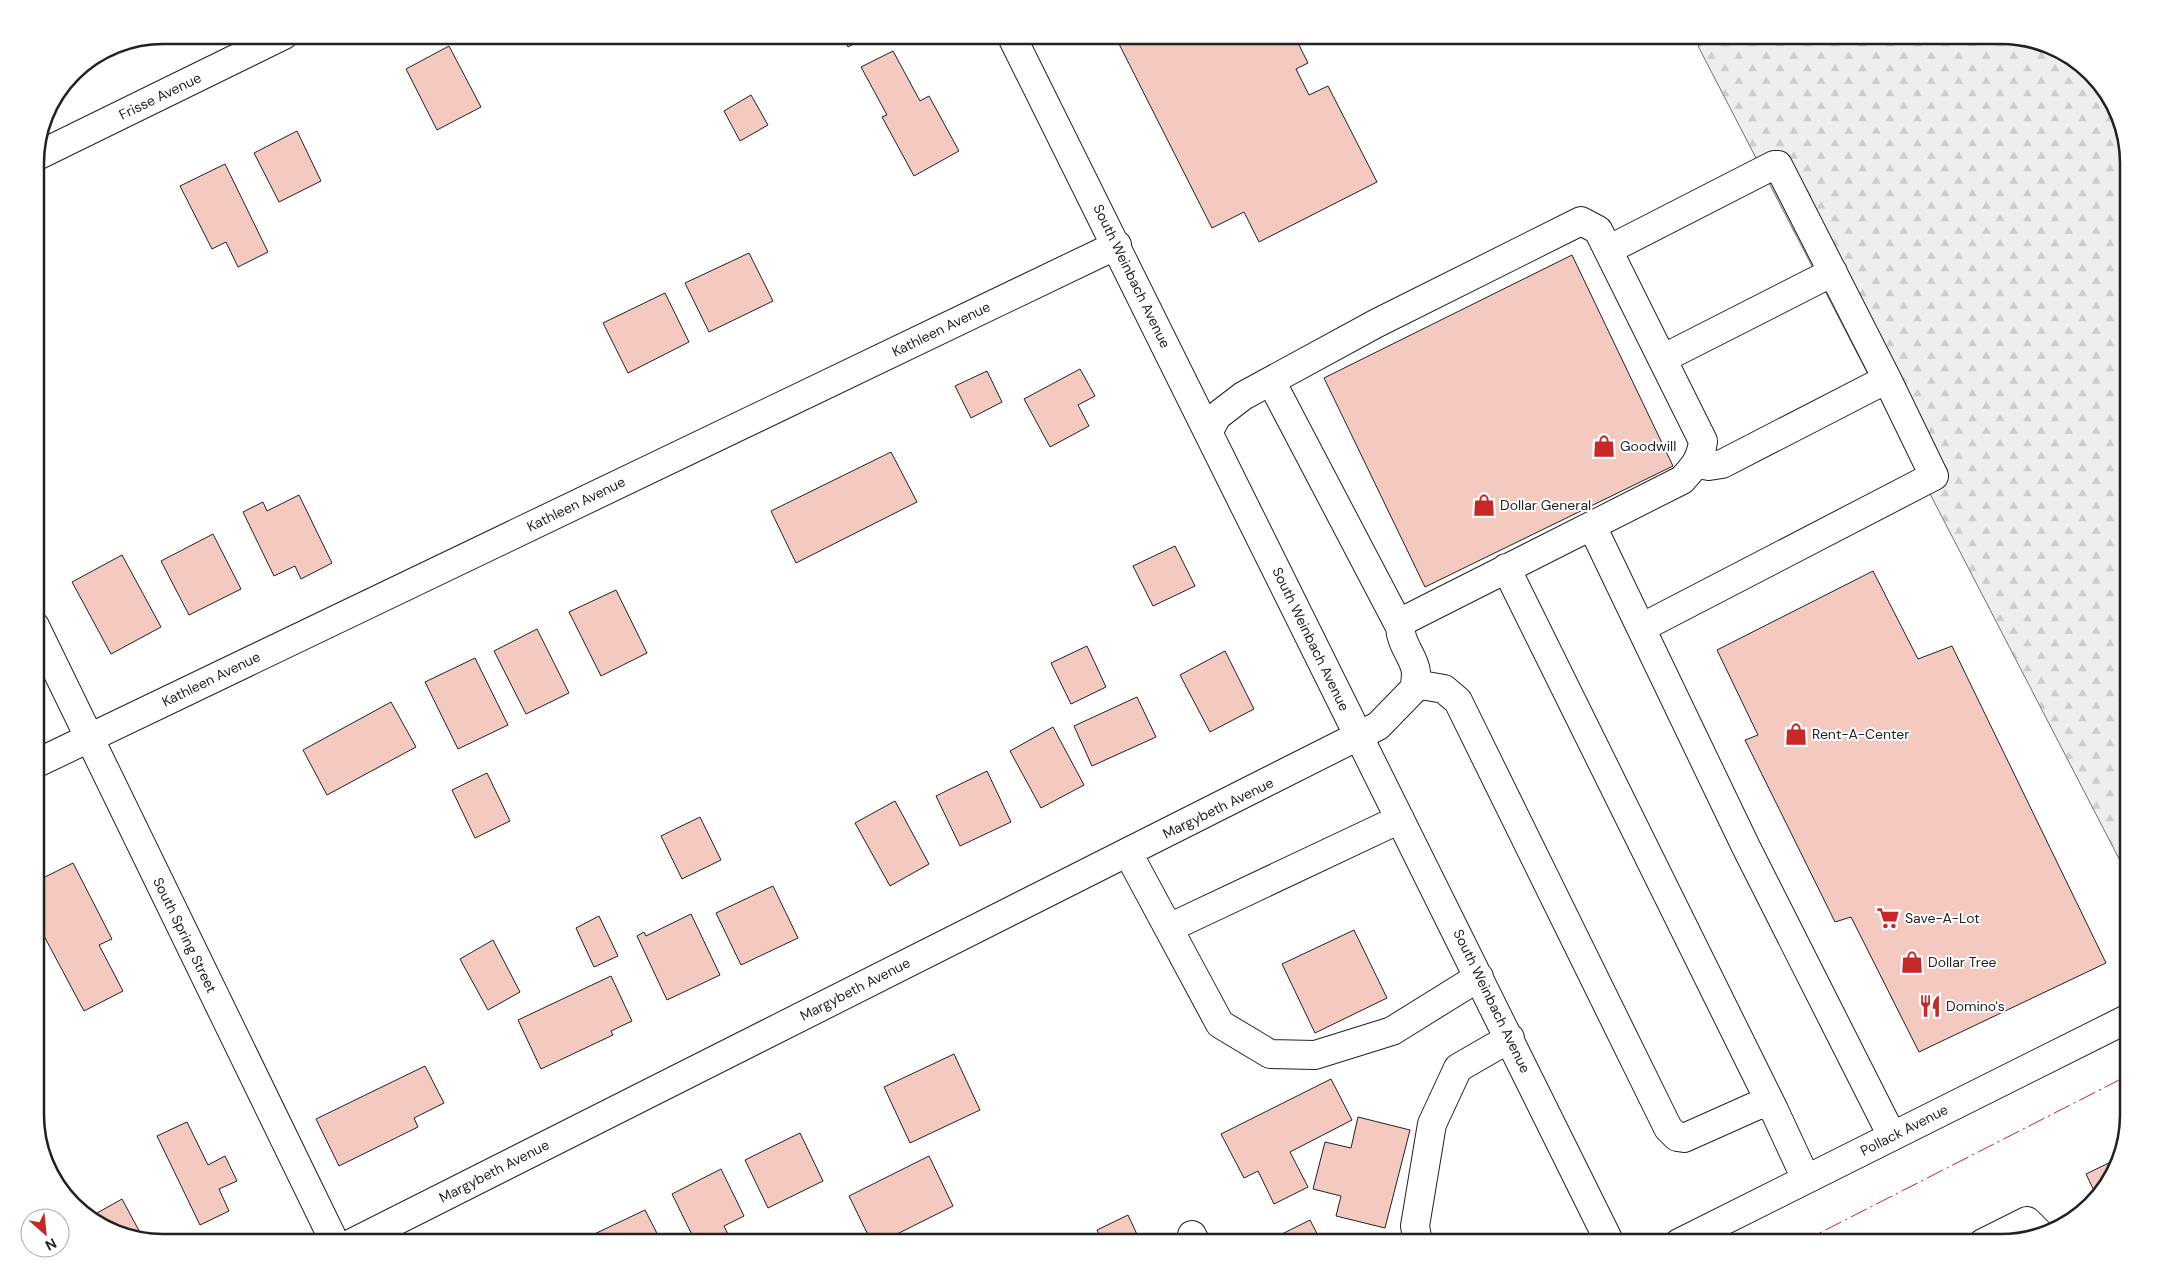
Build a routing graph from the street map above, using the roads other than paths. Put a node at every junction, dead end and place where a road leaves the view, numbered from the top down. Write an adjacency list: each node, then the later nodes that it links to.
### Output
1 (266, 44): 3 (street, Frisse Avenue)
2 (1016, 44): 4 (street, South Weinbach Avenue)
3 (44, 152)
4 (1117, 245): 10 (street, South Weinbach Avenue); 18 (street, Kathleen Avenue)
5 (1608, 250): 6 (street); 7 (street); 9 (street)
6 (1833, 272): 7 (street); 8 (street)
7 (1662, 359): 11 (street)
8 (1887, 379): 11 (street); 15 (street)
9 (1272, 381): 10 (street); 14 (street)
10 (1209, 431): 19 (street, South Weinbach Avenue)
11 (1697, 464): 12 (street)
12 (1592, 526): 13 (street); 15 (street)
13 (1506, 568): 14 (street); 27 (street)
14 (1400, 627): 17 (street)
15 (1641, 628): 28 (street)
16 (44, 644): 18 (street, South Spring Street)
17 (1415, 684): 19 (street, Margybeth Avenue); 27 (street)
18 (89, 737): 20 (street, Kathleen Avenue); 31 (street, South Spring Street)
19 (1360, 737): 21 (street, South Weinbach Avenue); 22 (street, Margybeth Avenue)
20 (44, 760)
21 (1400, 818): 23 (street); 24 (street, South Weinbach Avenue)
22 (1128, 853): 23 (street); 32 (street, Margybeth Avenue)
23 (1169, 928): 24 (street)
24 (1479, 977): 26 (street, South Weinbach Avenue)
25 (2120, 1022): 28 (street, Pollack Avenue)
26 (1510, 1038): 33 (street); 34 (street, South Weinbach Avenue)
27 (1774, 1110): 29 (street)
28 (1892, 1136): 29 (street, Pollack Avenue)
29 (1806, 1179): 35 (street, Pollack Avenue)
30 (2035, 1229): 36 (street)
31 (331, 1234)
32 (370, 1234)
33 (1417, 1234)
34 (1606, 1234)
35 (1697, 1234)
36 (2002, 1234)

